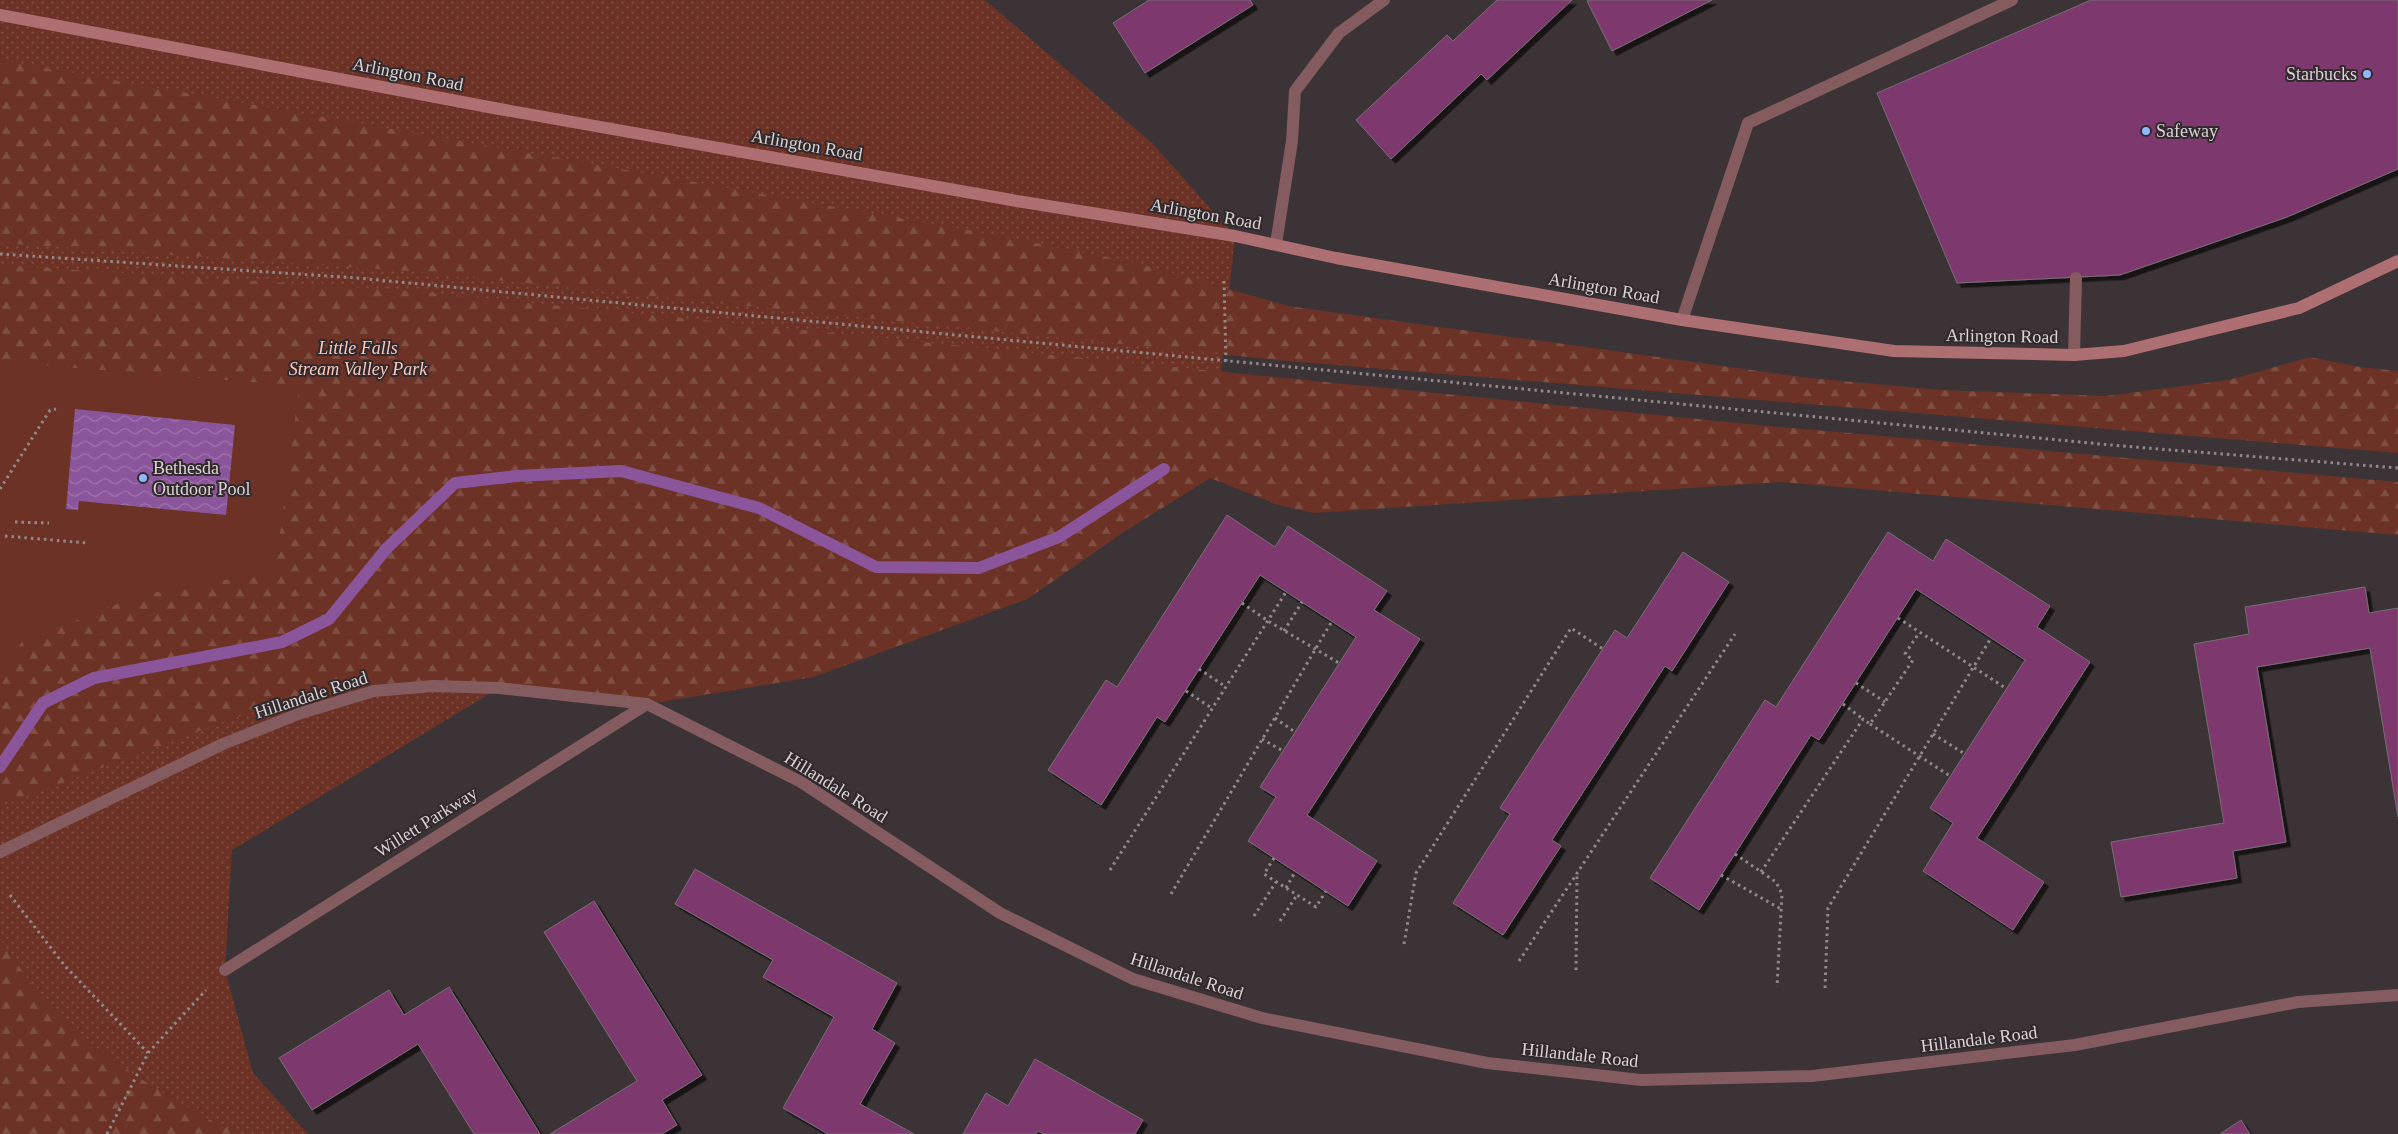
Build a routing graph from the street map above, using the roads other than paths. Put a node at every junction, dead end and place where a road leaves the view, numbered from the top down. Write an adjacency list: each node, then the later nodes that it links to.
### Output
1 (1384, 0): 4 (street)
2 (2012, 0): 7 (street)
3 (0, 15): 4 (main road, Arlington Road)
4 (1276, 244): 7 (main road, Arlington Road)
5 (2398, 261): 8 (main road, Arlington Road)
6 (2076, 278): 8 (street)
7 (1682, 320): 8 (main road, Arlington Road)
8 (2074, 355)
9 (647, 704): 10 (street, Hillandale Road); 11 (street, Willett Parkway); 12 (street, Hillandale Road)
10 (0, 852)
11 (225, 970)
12 (2398, 995)

